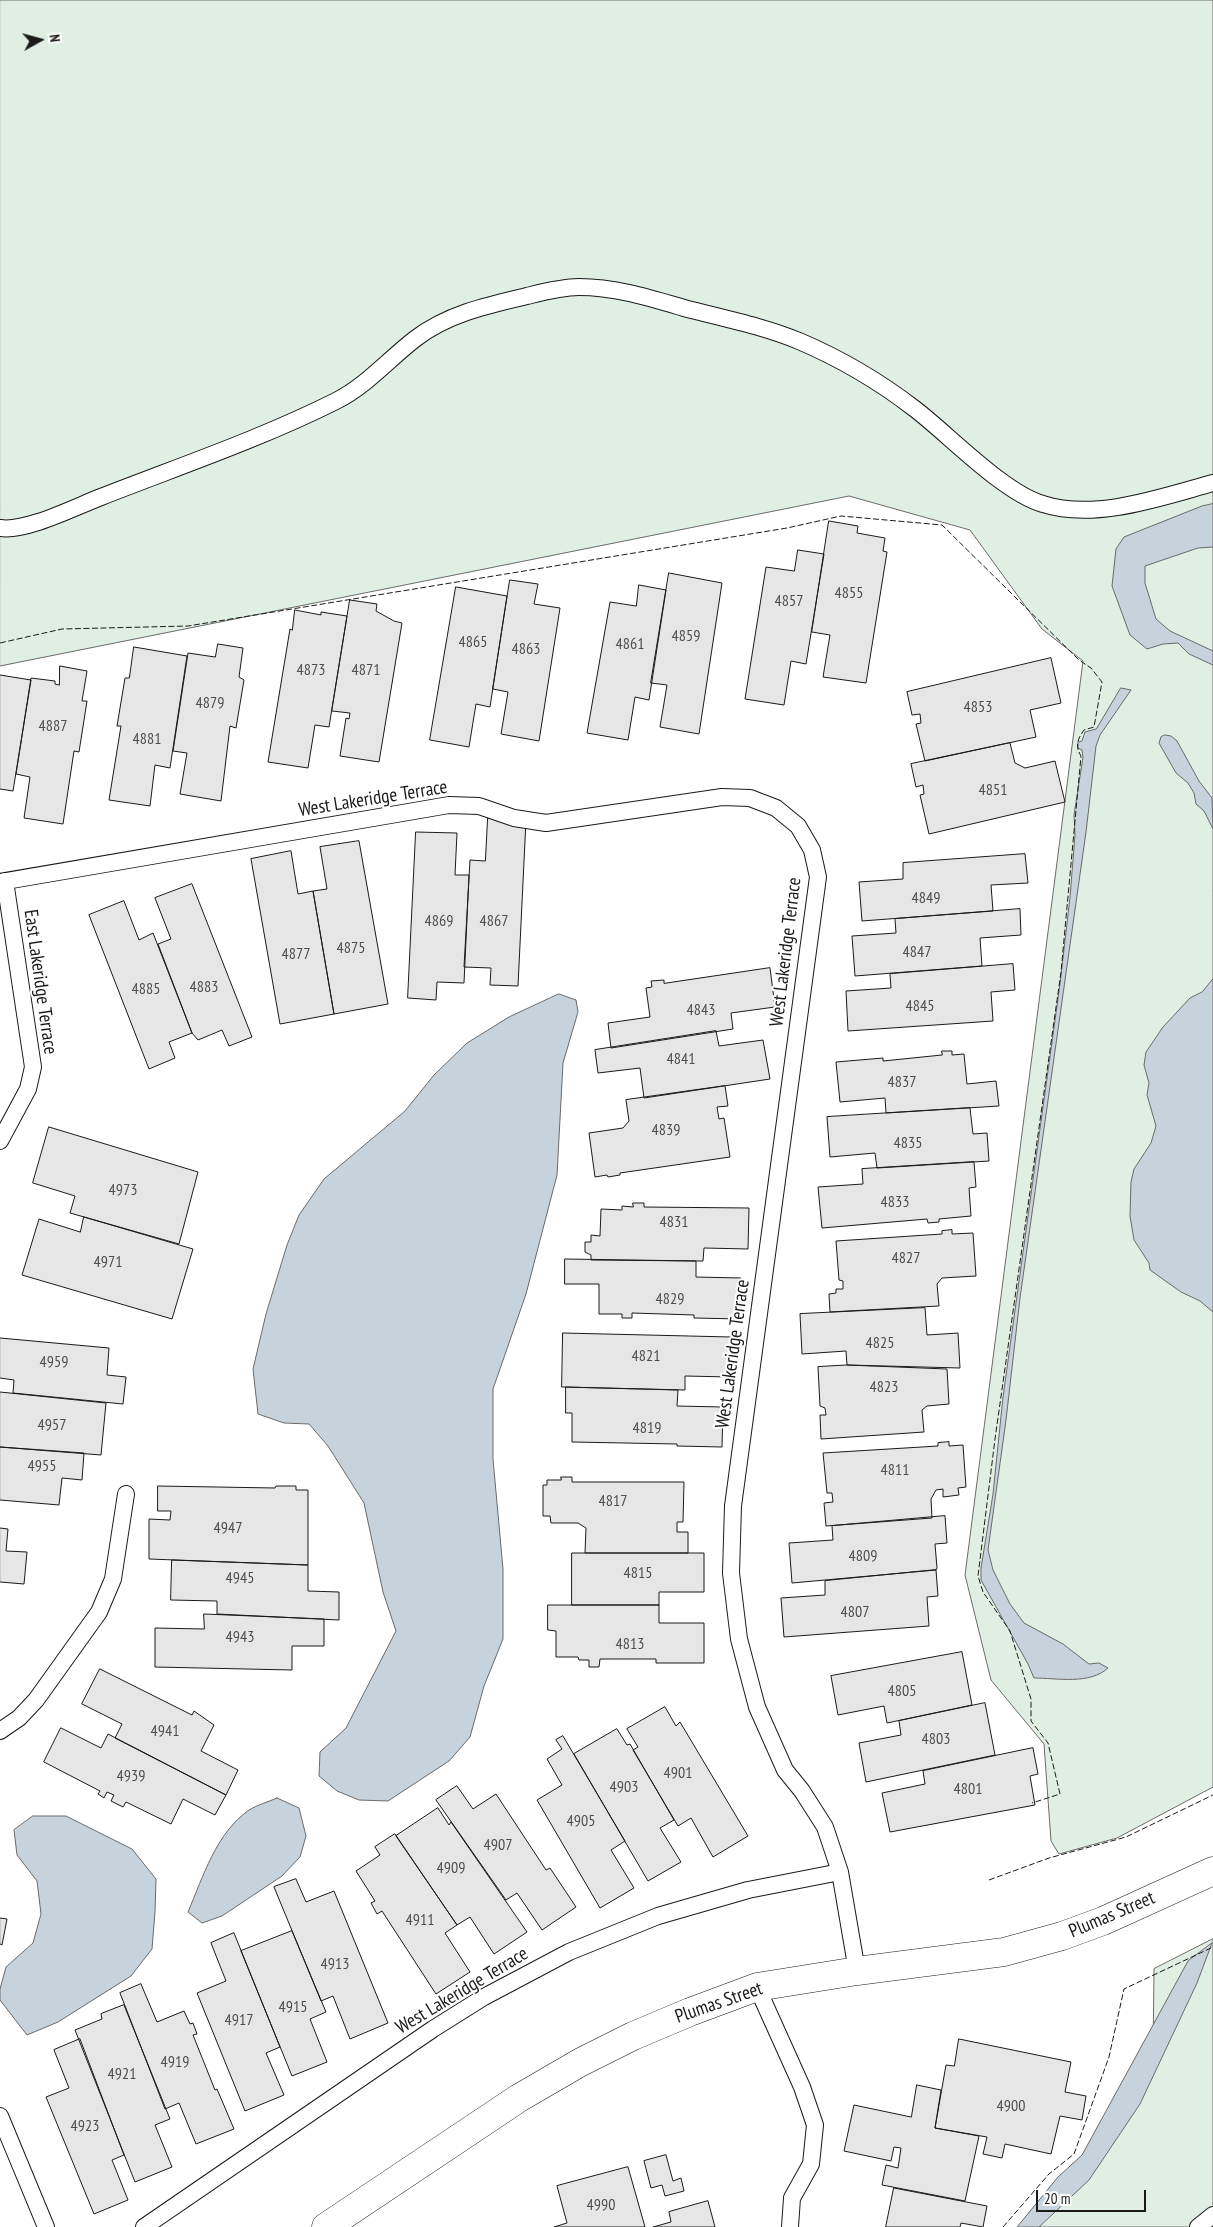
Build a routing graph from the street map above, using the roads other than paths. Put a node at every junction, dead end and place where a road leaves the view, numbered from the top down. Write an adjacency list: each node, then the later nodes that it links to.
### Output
1 (1213, 483): 2 (lane)
2 (0, 528)
3 (2, 882): 4 (lane, East Lakeridge Terrace); 8 (lane, West Lakeridge Terrace)
4 (0, 1141)
5 (126, 1494): 6 (lane)
6 (0, 1730)
7 (1213, 1870): 9 (street, Plumas Street)
8 (840, 1872): 9 (lane, West Lakeridge Terrace); 14 (lane, West Lakeridge Terrace)
9 (857, 1971): 10 (street, Plumas Street)
10 (757, 1987): 15 (street, Plumas Street); 16 (lane)
11 (0, 2116): 13 (lane)
12 (1213, 2215): 17 (lane)
13 (46, 2227)
14 (144, 2227)
15 (326, 2227)
16 (790, 2227)
17 (1198, 2227)

